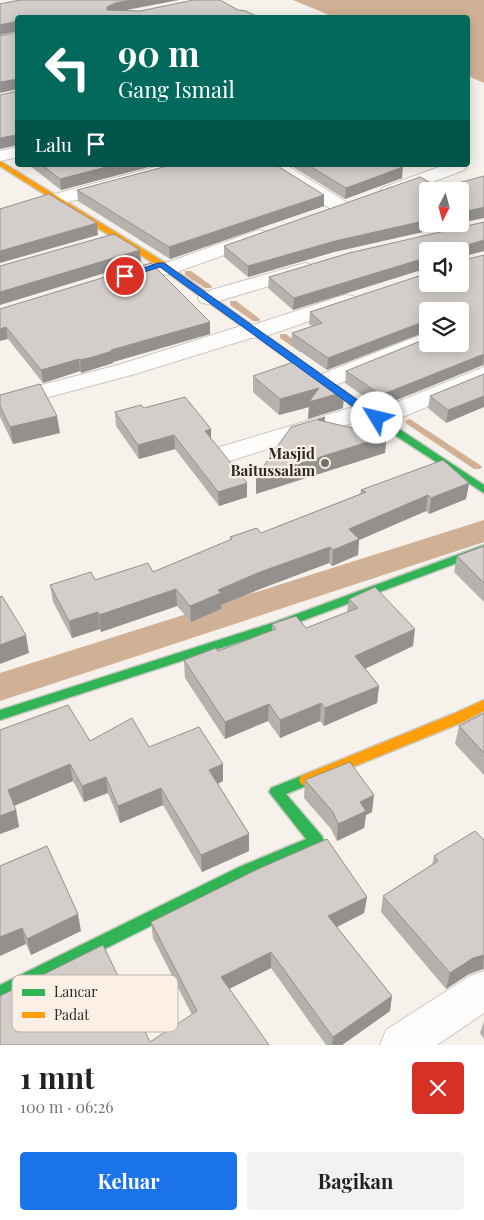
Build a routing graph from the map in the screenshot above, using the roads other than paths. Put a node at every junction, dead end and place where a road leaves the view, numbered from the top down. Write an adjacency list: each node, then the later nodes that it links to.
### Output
1 (15, 153): 2 (street)
2 (0, 156)
3 (0, 163): 7 (street)
4 (175, 167): 7 (street)
5 (277, 167): 9 (street)
6 (455, 167): 9 (street)
7 (56, 198): 8 (street); 12 (street)
8 (27, 204)
9 (341, 207): 10 (street)
10 (322, 214)
11 (275, 230): 15 (street)
12 (118, 237): 13 (street); 15 (street)
13 (91, 244)
14 (323, 264): 18 (street)
15 (164, 266): 16 (street); 18 (street)
16 (133, 273)
17 (363, 296): 19 (street)
18 (209, 298): 19 (street)
19 (254, 331): 22 (street); 23 (street)
20 (419, 343): 22 (street)
21 (484, 374): 24 (street)
22 (325, 382): 24 (street)
23 (0, 403)
24 (371, 414): 25 (street); 26 (street)
25 (229, 453)
26 (482, 486)
27 (484, 549): 29 (street)
28 (484, 705): 30 (street)
29 (0, 714)
30 (36, 975)
31 (12, 987): 33 (street)
32 (484, 990): 34 (street)
33 (0, 993)
34 (401, 1045)

